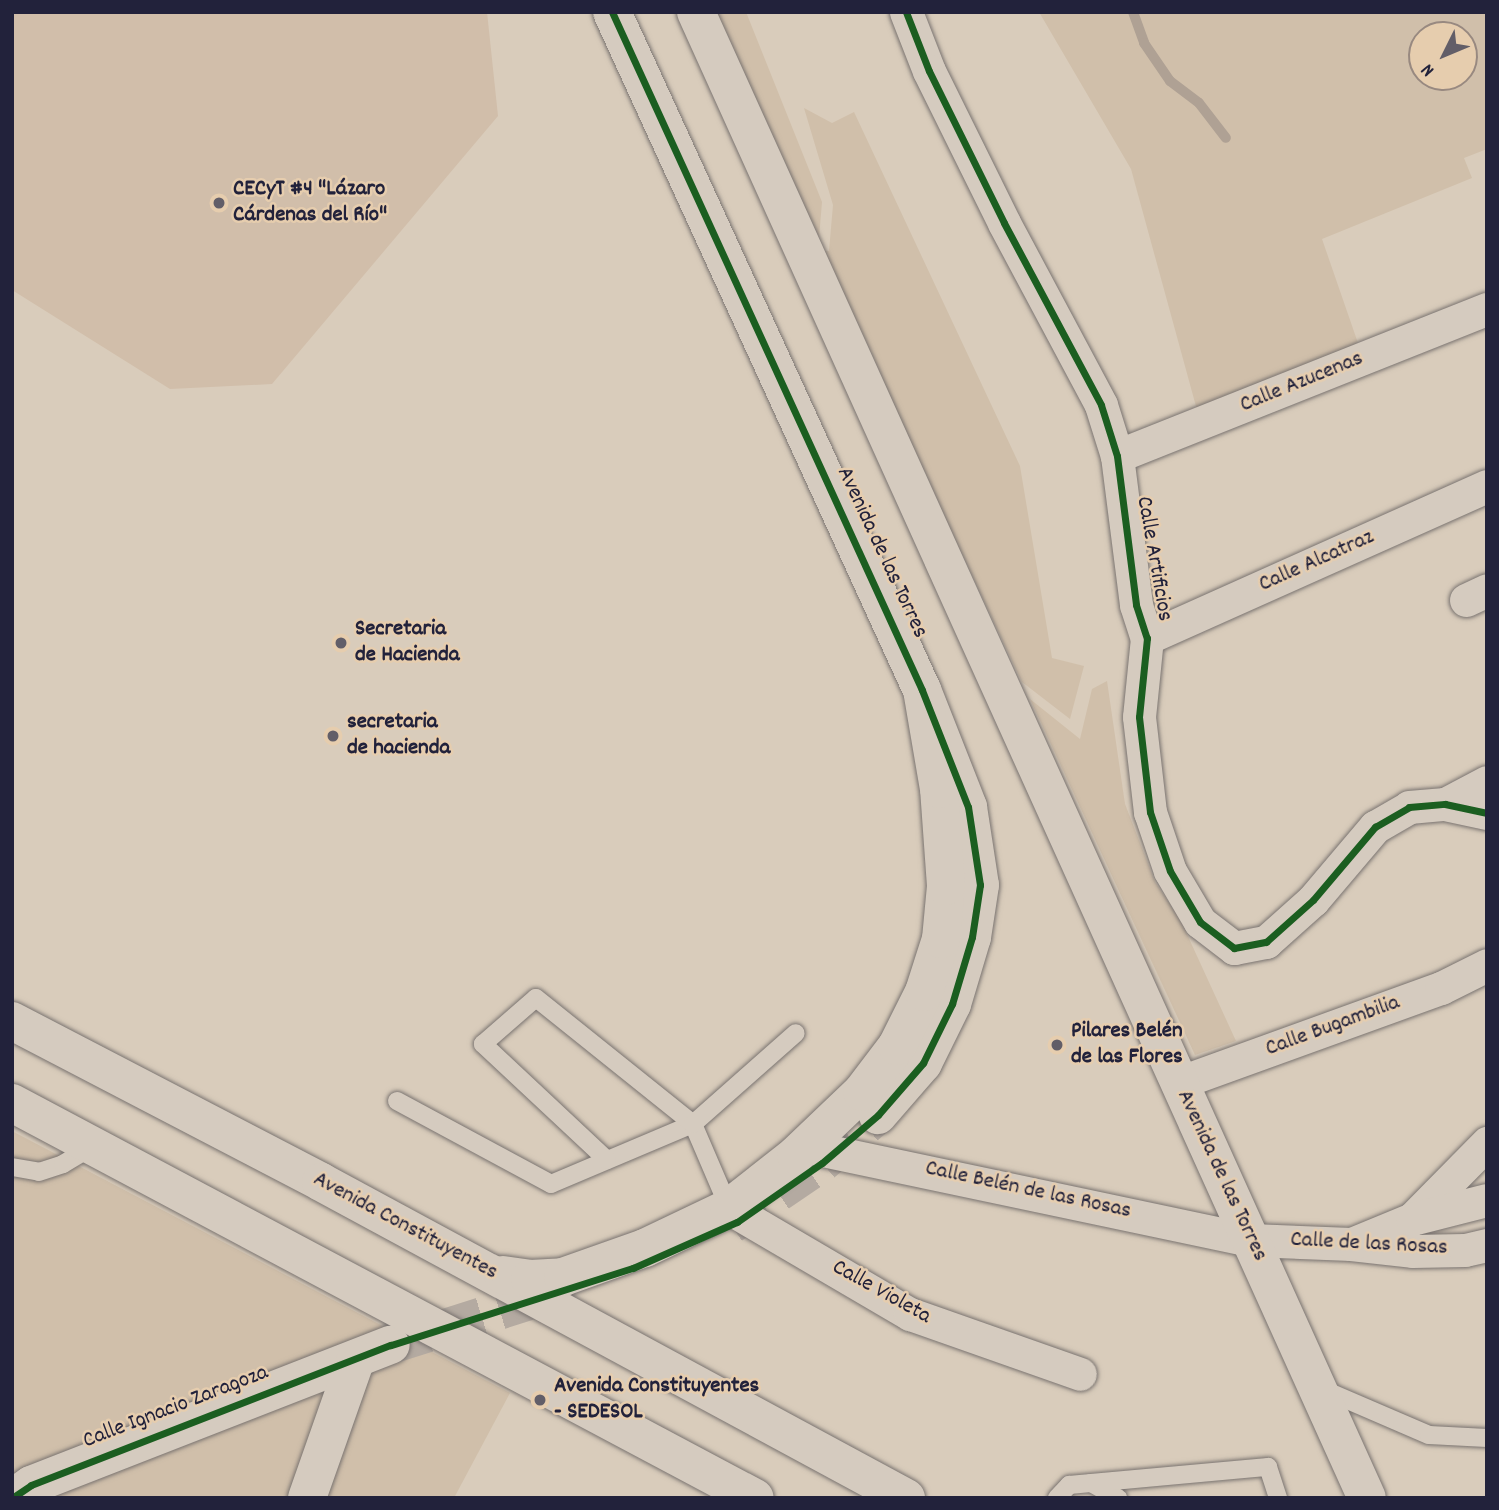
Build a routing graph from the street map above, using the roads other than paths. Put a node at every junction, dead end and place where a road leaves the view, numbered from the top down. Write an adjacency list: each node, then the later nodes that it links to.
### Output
1 (612, 12): 8 (main road, Avenida de las Torres)
2 (696, 12): 15 (main road, Avenida de las Torres)
3 (906, 12): 5 (street, Calle Artificios)
4 (1487, 309): 5 (street, Calle Azucenas)
5 (1117, 456): 7 (street, Calle Artificios)
6 (1487, 486): 7 (street, Calle Alcatraz)
7 (1147, 638): 10 (street, Calle Artificios)
8 (922, 690): 18 (main road, Avenida de las Torres); 22 (main road)
9 (1487, 782): 10 (street)
10 (1444, 804): 11 (street, Calle Artificios)
11 (1487, 813)
12 (1487, 965): 15 (street, Calle Bugambilia)
13 (12, 1021): 31 (main road, Avenida Constituyentes)
14 (796, 1033): 19 (lane)
15 (1178, 1083): 28 (main road, Avenida de las Torres)
16 (397, 1101): 23 (lane)
17 (12, 1103): 21 (main road)
18 (878, 1115)
19 (694, 1124): 23 (lane); 23 (lane); 26 (lane)
20 (1487, 1143): 27 (street)
21 (93, 1146): 24 (lane); 40 (main road)
22 (804, 1146): 26 (main road); 28 (street, Calle Belén de las Rosas)
23 (607, 1160)
24 (12, 1167)
25 (1487, 1200): 27 (street)
26 (729, 1208): 31 (main road); 34 (street, Calle Violeta)
27 (1412, 1219): 29 (street)
28 (1251, 1240): 29 (street, Calle de las Rosas); 35 (main road, Avenida de las Torres)
29 (1351, 1244): 30 (street, Calle de las Rosas)
30 (1487, 1245)
31 (487, 1272): 41 (main road, Avenida Constituyentes)
32 (391, 1345): 33 (main road)
33 (356, 1359): 38 (main road, Calle Ignacio Zaragoza); 39 (main road)
34 (1080, 1374)
35 (1315, 1385): 36 (lane); 45 (main road, Avenida de las Torres)
36 (1487, 1438)
37 (1091, 1483): 42 (lane); 43 (lane); 44 (lane)
38 (12, 1498)
39 (307, 1498)
40 (755, 1498)
41 (906, 1498)
42 (1057, 1498)
43 (1118, 1498)
44 (1278, 1498)
45 (1367, 1498)

